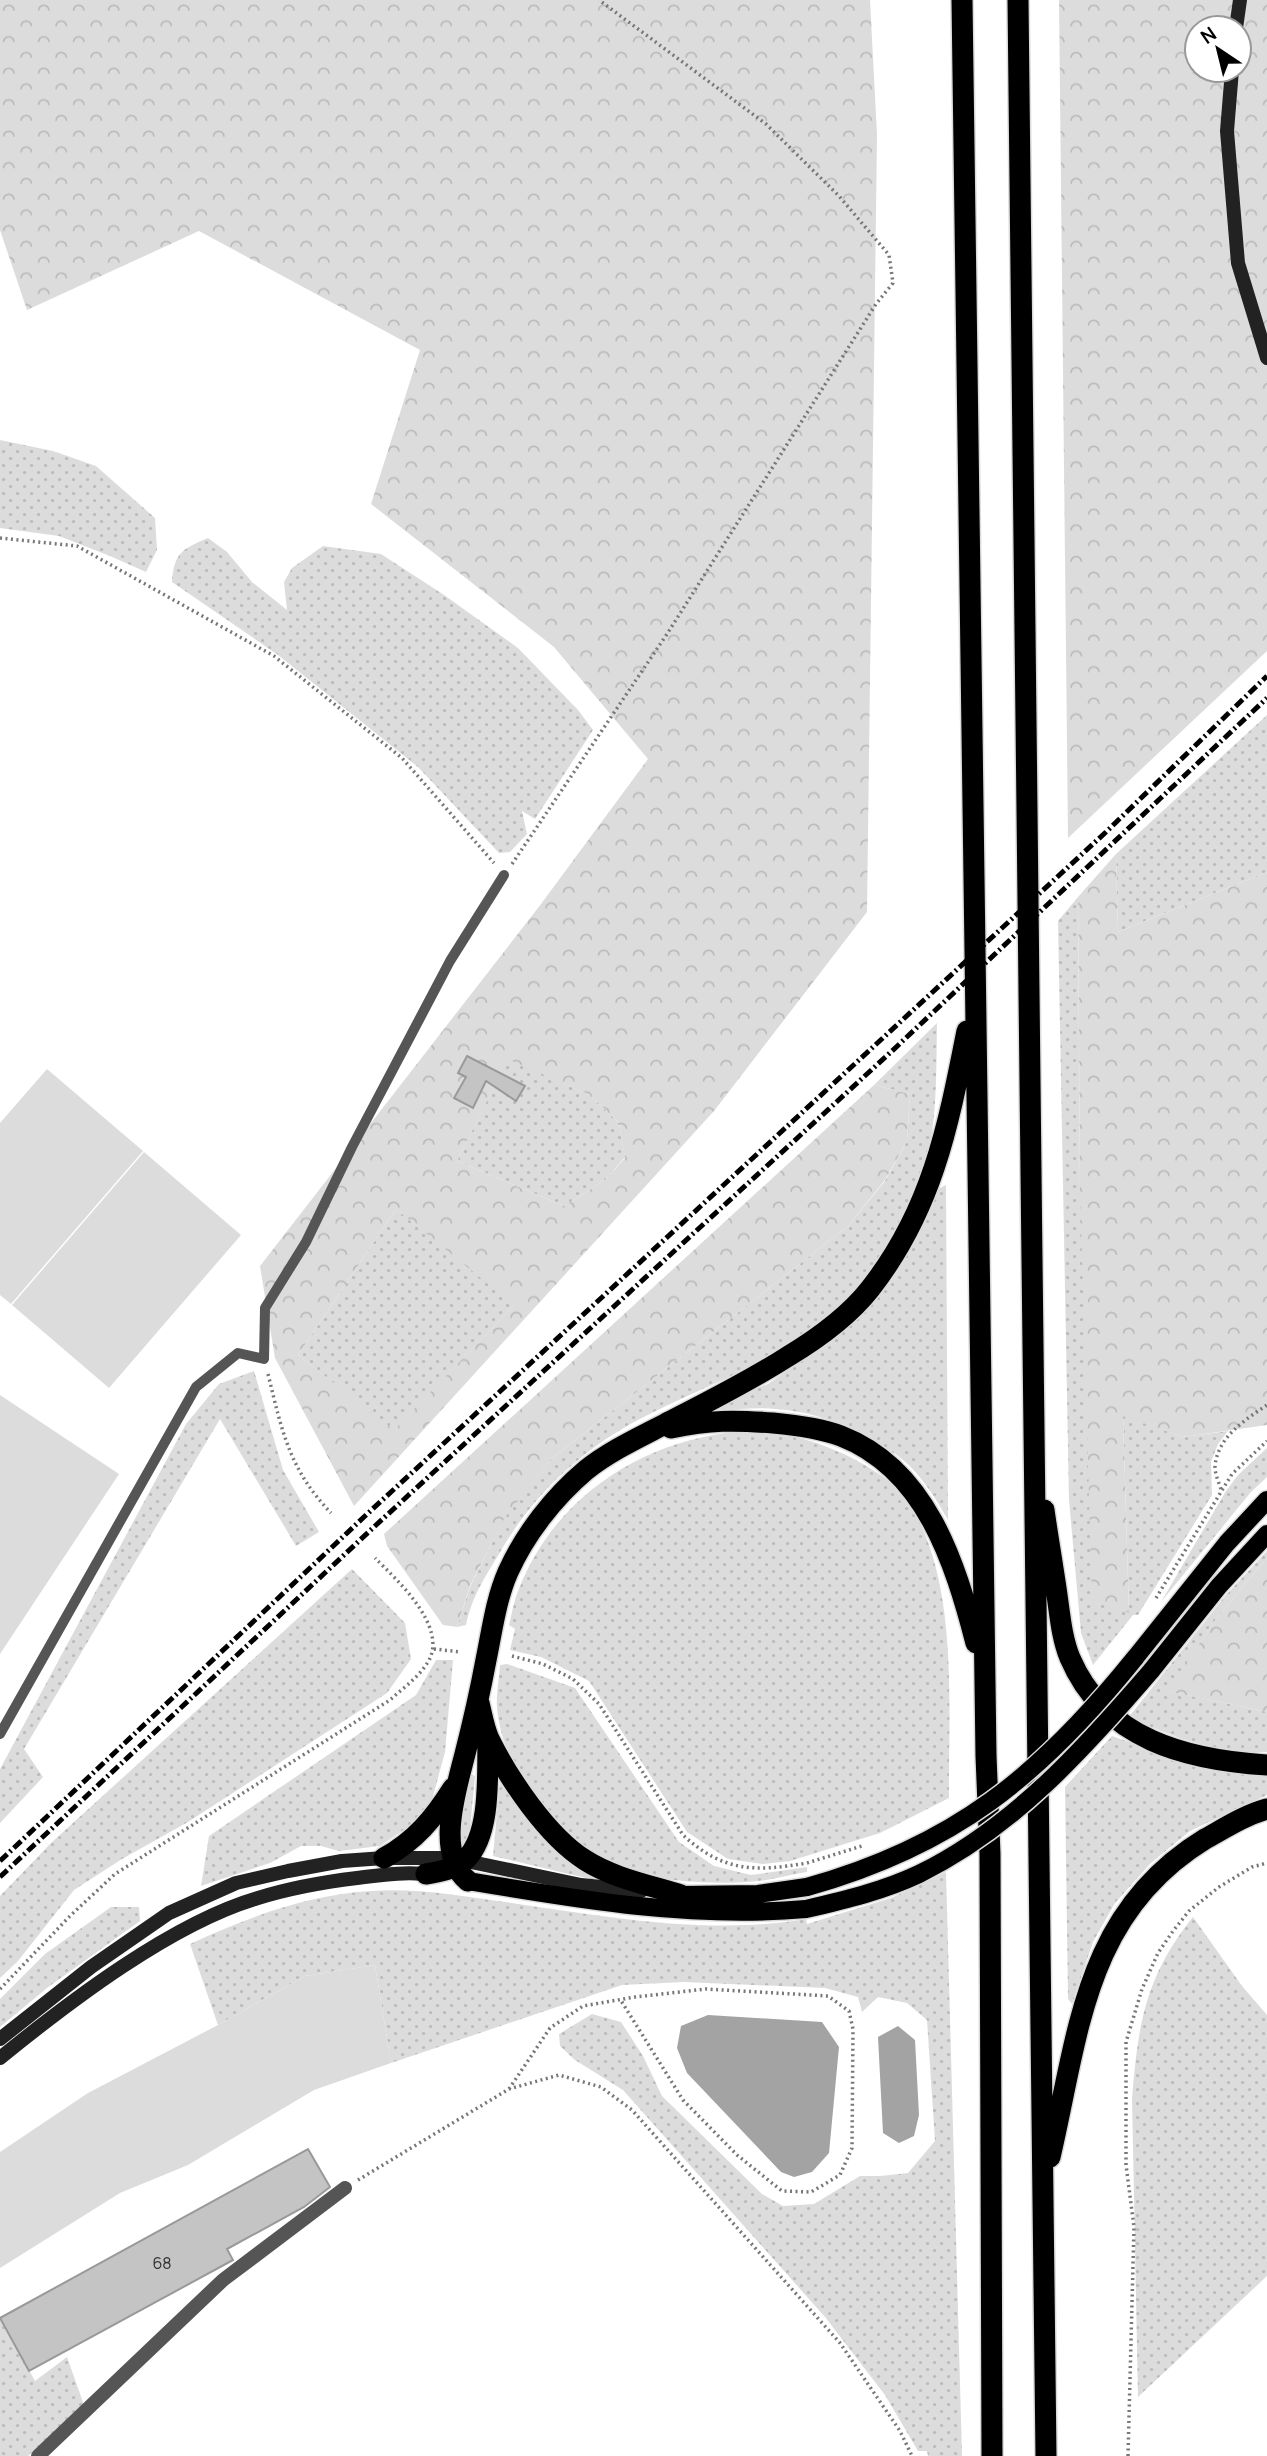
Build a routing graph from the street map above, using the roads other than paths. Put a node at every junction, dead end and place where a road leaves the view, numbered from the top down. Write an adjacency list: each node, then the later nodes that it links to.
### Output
1 (962, 0): 6 (highway)
2 (1018, 0): 8 (highway)
3 (1231, 84): 4 (main road)
4 (1267, 358)
5 (504, 875): 13 (lane)
6 (975, 988): 7 (highway); 11 (highway)
7 (649, 1433): 11 (highway); 12 (highway)
8 (1032, 1435): 15 (highway); 25 (highway)
9 (1267, 1500): 21 (main road, bridge)
10 (1267, 1534): 19 (main road, bridge)
11 (985, 1675): 27 (highway)
12 (478, 1702): 14 (highway); 16 (highway)
13 (0, 1734)
14 (488, 1737): 19 (highway); 21 (highway)
15 (1267, 1765)
16 (459, 1777): 18 (highway); 19 (highway)
17 (1267, 1809): 25 (highway)
18 (384, 1858): 19 (main road); 22 (main road)
19 (460, 1867): 20 (highway); 21 (main road)
20 (426, 1874): 23 (main road)
21 (681, 1895)
22 (0, 2039)
23 (0, 2058)
24 (345, 2188): 26 (street)
25 (1042, 2190): 28 (highway)
26 (38, 2456)
27 (992, 2456)
28 (1046, 2456)

